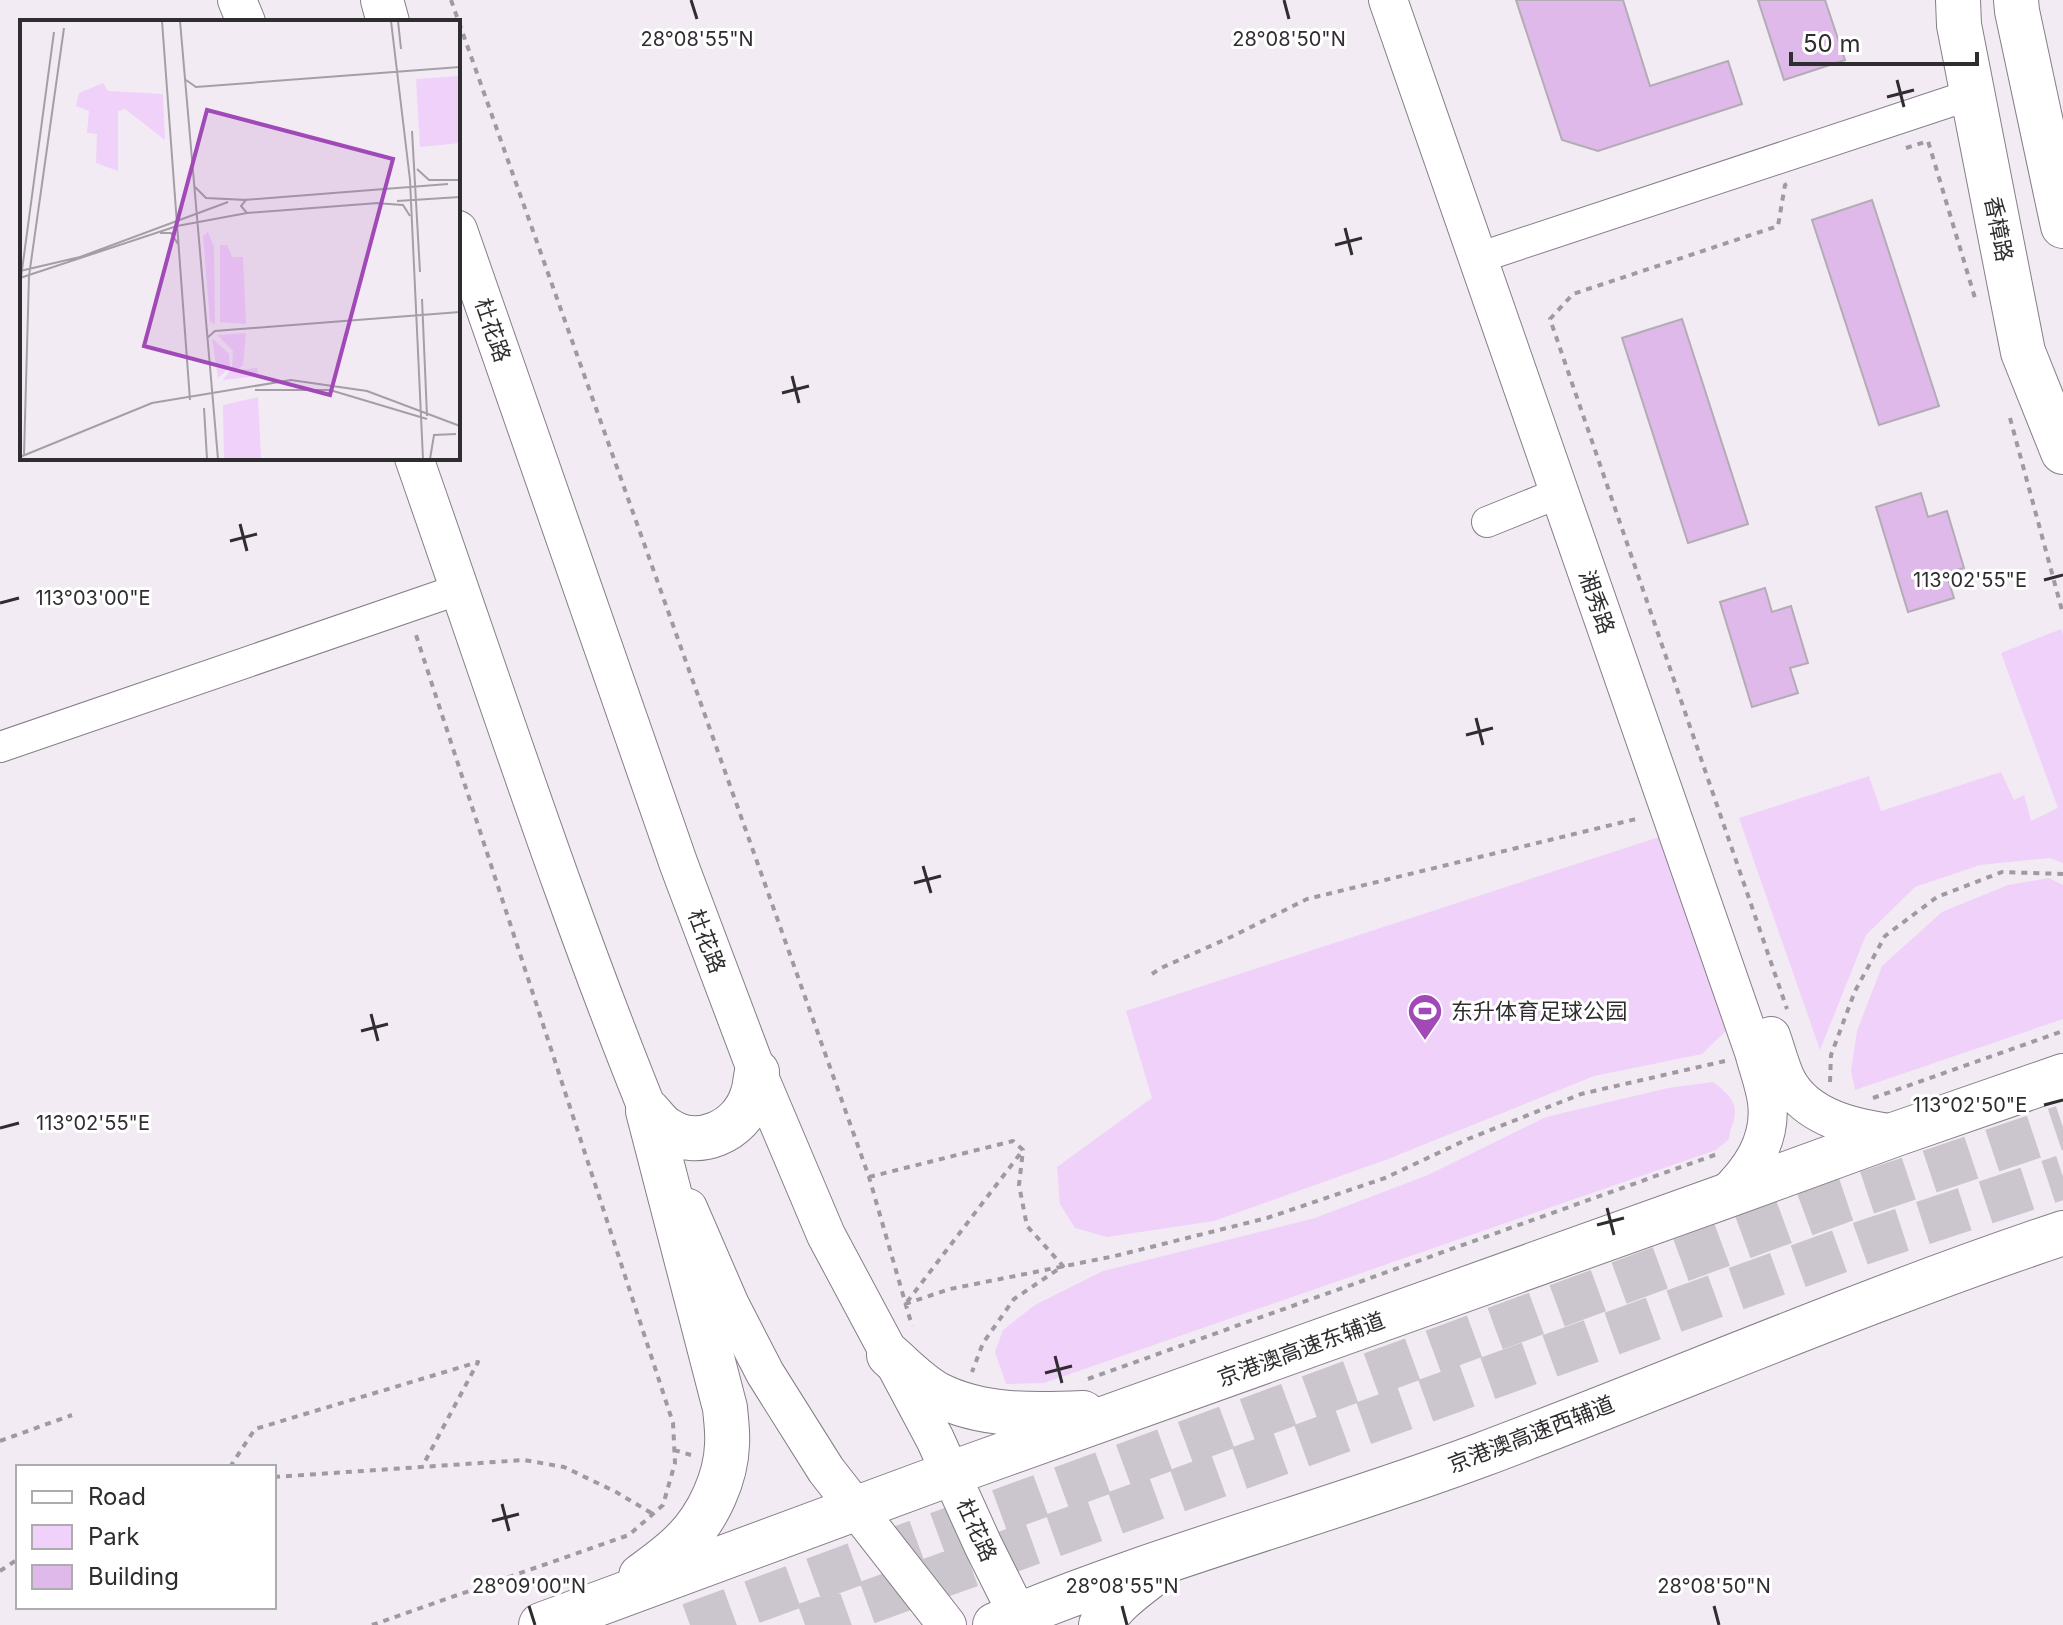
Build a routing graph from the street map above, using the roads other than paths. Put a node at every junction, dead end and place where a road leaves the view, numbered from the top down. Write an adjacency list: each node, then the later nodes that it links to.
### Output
1 (237, 0): 8 (street)
2 (255, 0): 9 (street)
3 (380, 0): 10 (main road)
4 (1388, 0): 14 (street, 湘秀路)
5 (1409, 0): 14 (street, 湘秀路)
6 (1958, 0): 11 (main road, 香樟路)
7 (2016, 0): 12 (main road)
8 (245, 20)
9 (261, 20)
10 (386, 20)
11 (1973, 94): 14 (street); 15 (main road, 香樟路)
12 (2063, 226)
13 (460, 236): 21 (street, 杜花路)
14 (1487, 255): 17 (street, 湘秀路); 24 (street, 湘秀路)
15 (2063, 452)
16 (415, 460): 19 (street)
17 (1559, 493): 18 (street); 25 (street, 湘秀路)
18 (1487, 522)
19 (460, 589): 20 (street); 23 (street)
20 (0, 747)
21 (757, 1072): 23 (main road); 27 (street, 杜花路)
22 (2063, 1076): 24 (main road, 京港澳高速东辅道)
23 (648, 1111): 30 (street); 32 (main road)
24 (1896, 1134): 25 (main road, 京港澳高速东辅道)
25 (1723, 1197): 28 (main road, 京港澳高速东辅道)
26 (2063, 1233): 31 (main road, 京港澳高速西辅道)
27 (901, 1343): 28 (main road); 29 (street, 杜花路)
28 (1137, 1408): 29 (main road, 京港澳高速东辅道)
29 (952, 1473): 30 (main road, 京港澳高速东辅道); 33 (street, 杜花路)
30 (857, 1509): 32 (main road, 京港澳高速东辅道); 35 (street)
31 (1179, 1558): 33 (main road, 京港澳高速西辅道); 36 (main road)
32 (601, 1604): 34 (main road, 京港澳高速东辅道)
33 (1012, 1622)
34 (541, 1625)
35 (947, 1625)
36 (1101, 1625)

